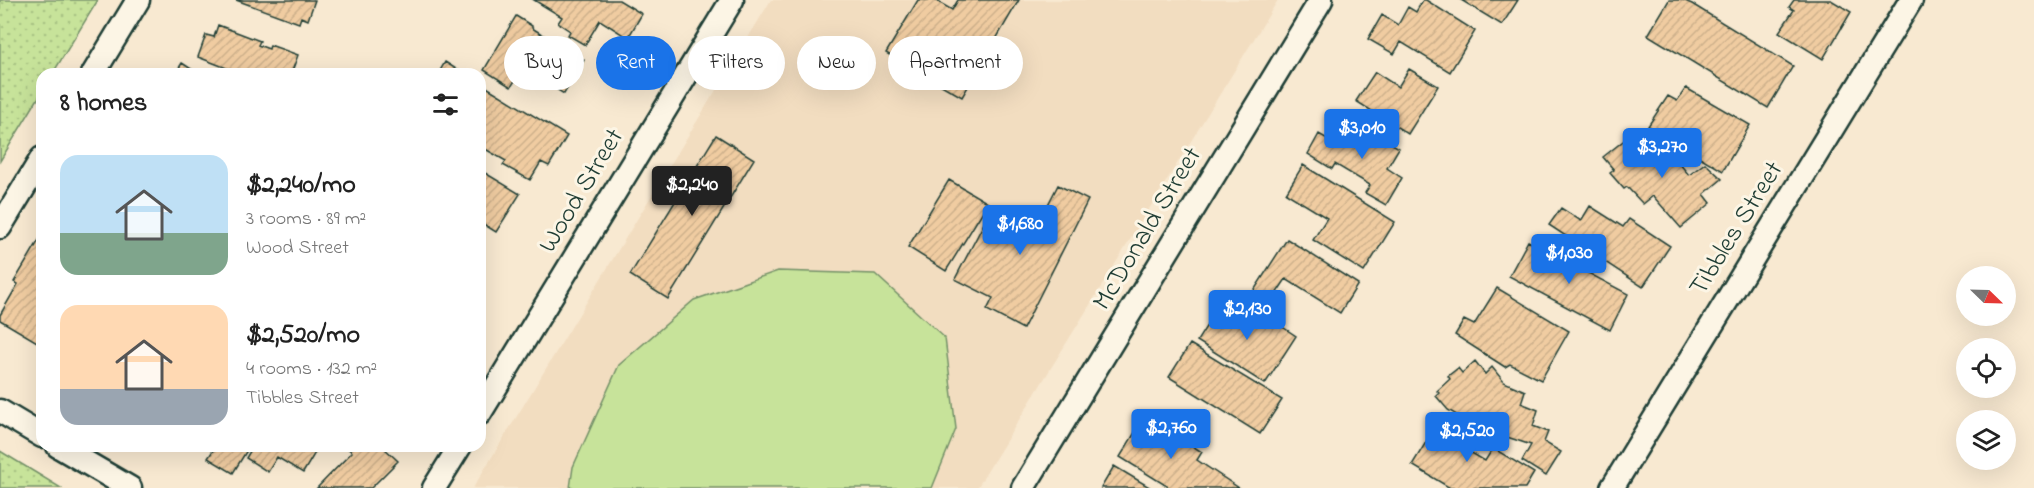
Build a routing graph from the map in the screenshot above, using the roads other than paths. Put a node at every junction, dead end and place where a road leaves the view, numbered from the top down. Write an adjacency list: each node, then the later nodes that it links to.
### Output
1 (138, 0): 5 (street)
2 (732, 0): 8 (street, Wood Street)
3 (1321, 0): 15 (street, McDonald Street)
4 (1911, 0): 16 (street, Tibbles Street)
5 (97, 68)
6 (36, 168): 7 (street)
7 (0, 227)
8 (486, 403)
9 (0, 411): 10 (street)
10 (36, 432)
11 (68, 452): 13 (street)
12 (456, 452): 14 (street)
13 (130, 488)
14 (434, 488)
15 (1023, 488)
16 (1612, 488)

